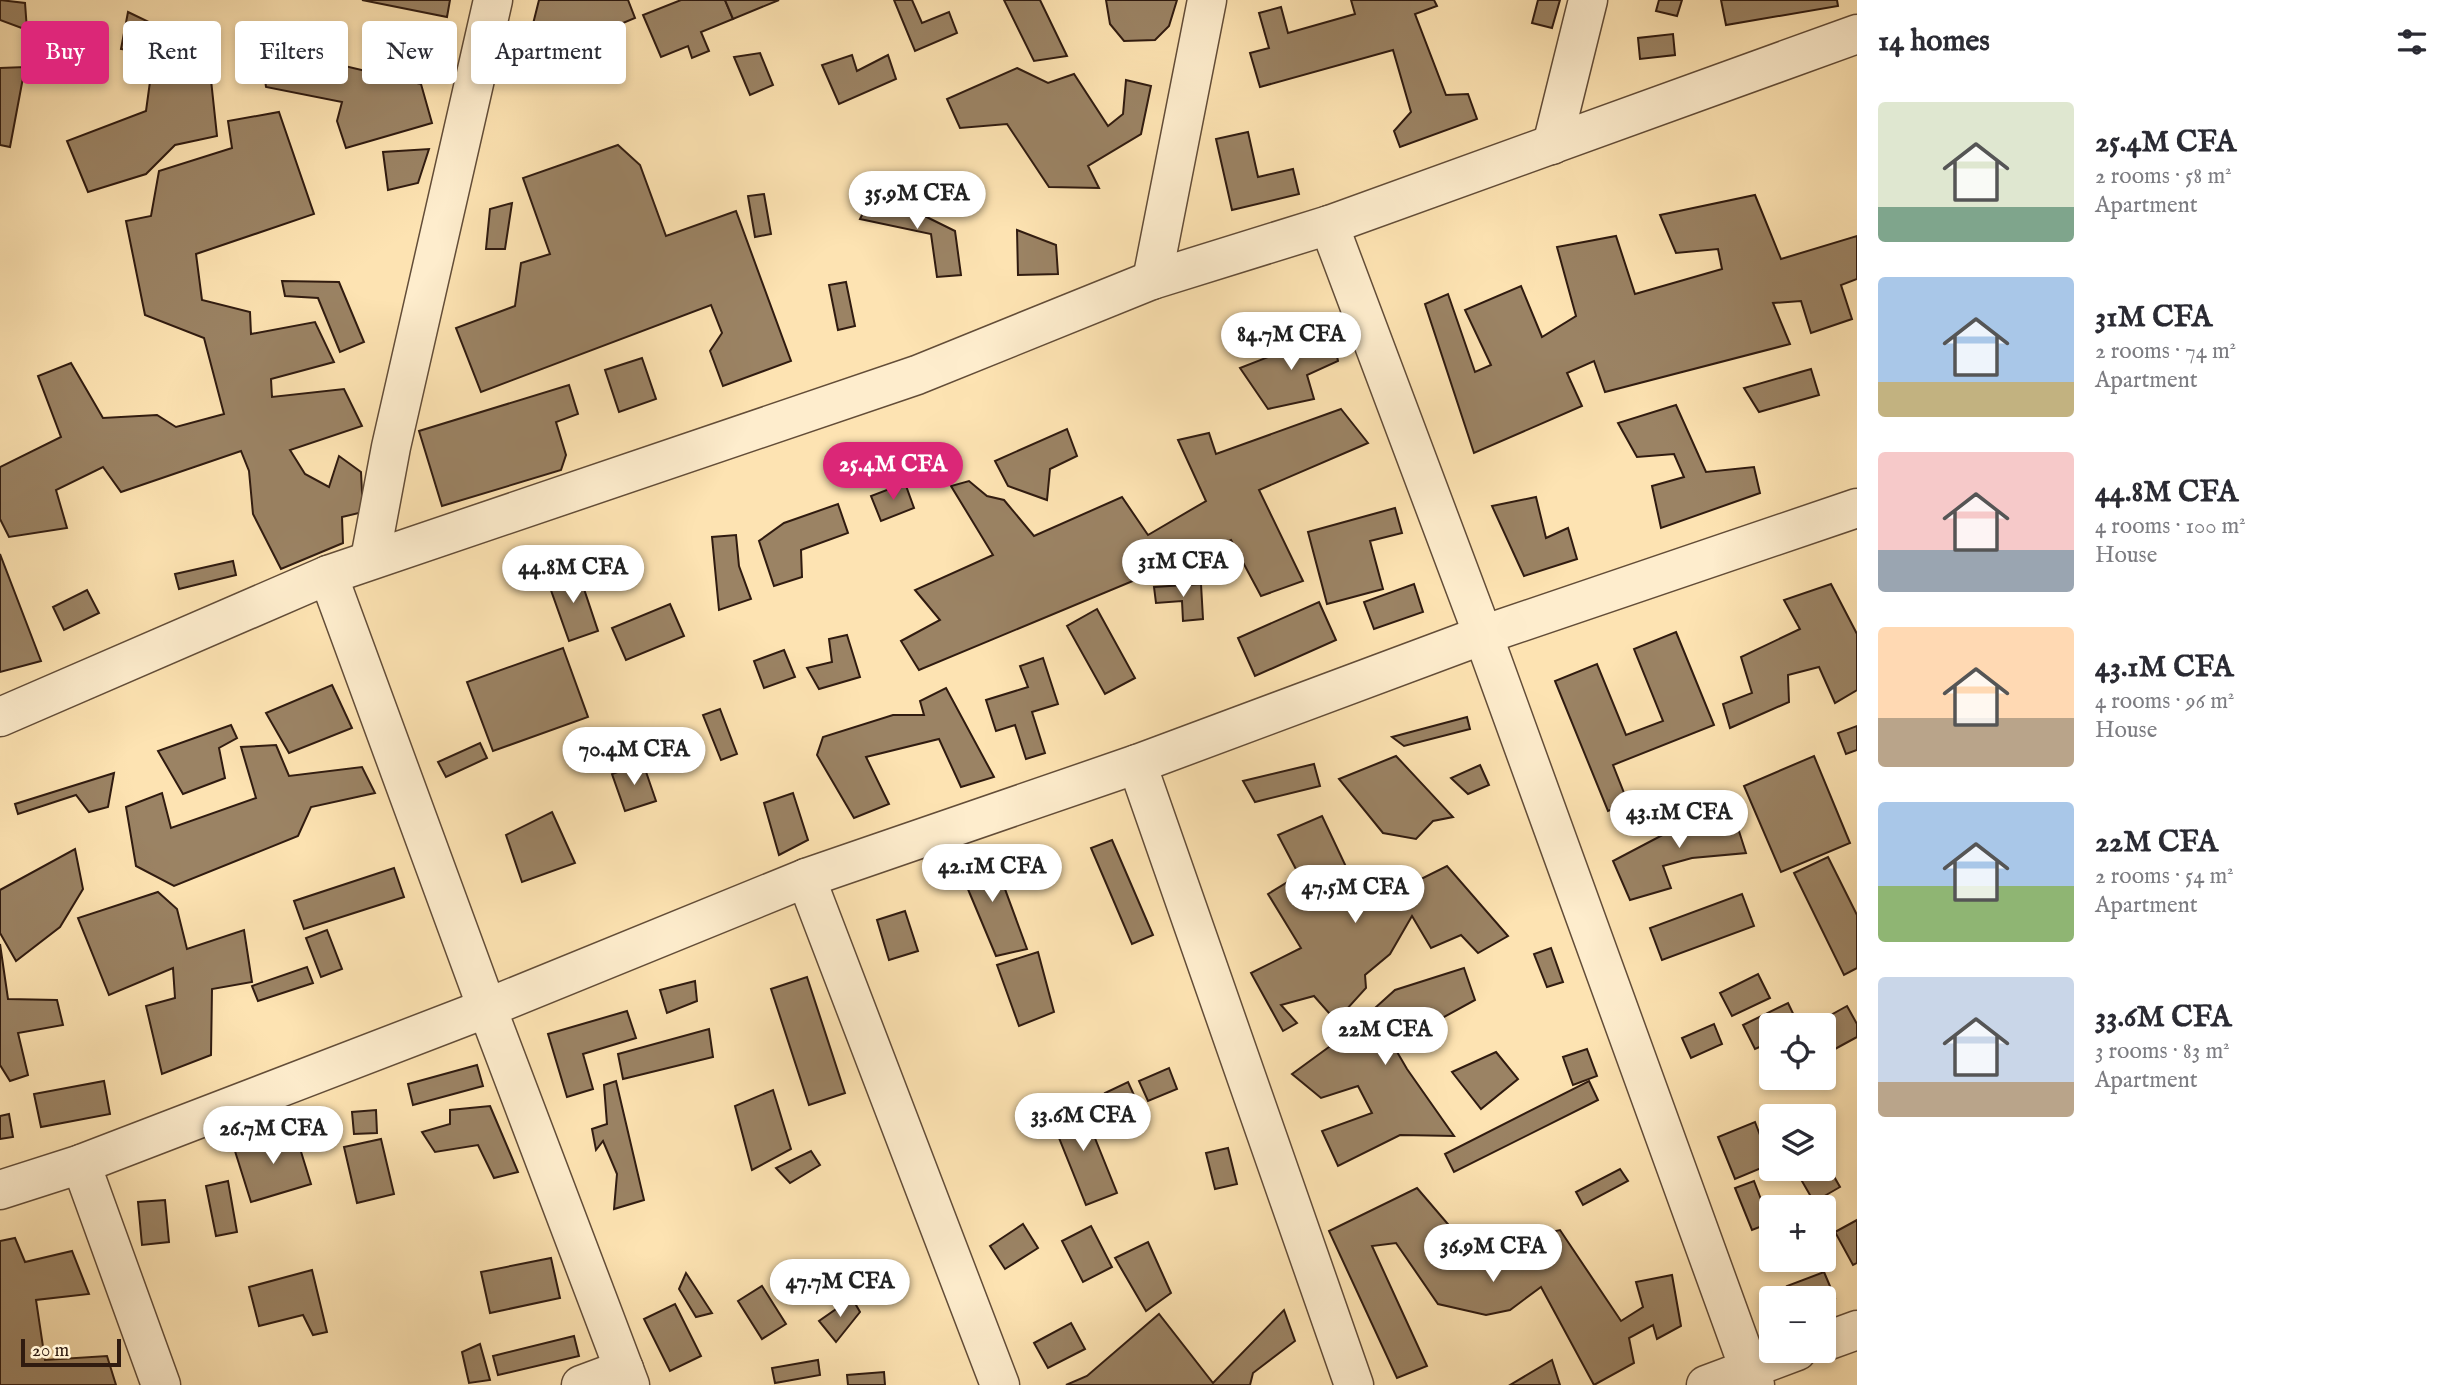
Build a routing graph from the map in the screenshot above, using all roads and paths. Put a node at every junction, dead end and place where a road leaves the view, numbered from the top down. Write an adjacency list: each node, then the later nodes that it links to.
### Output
1 (493, 0): 9 (street)
2 (1207, 0): 7 (street)
3 (1588, 0): 5 (street)
4 (1857, 34): 5 (street)
5 (1552, 145): 6 (street)
6 (1329, 225): 7 (street); 11 (street)
7 (1152, 280): 9 (street)
8 (1853, 521): 11 (street)
9 (370, 559): 10 (street)
10 (328, 575): 12 (street); 15 (street)
11 (1483, 635): 13 (street); 22 (street)
12 (0, 717)
13 (1137, 764): 14 (street); 26 (street)
14 (806, 878): 15 (street); 25 (street)
15 (487, 1008): 16 (street); 21 (street)
16 (81, 1164): 17 (street); 23 (street)
17 (0, 1190)
18 (1857, 1329): 19 (street)
19 (1836, 1337)
20 (1776, 1363): 22 (street)
21 (627, 1377): 24 (street)
22 (1752, 1377): 27 (street)
23 (161, 1385)
24 (580, 1385)
25 (1000, 1385)
26 (1354, 1385)
27 (1706, 1385)

